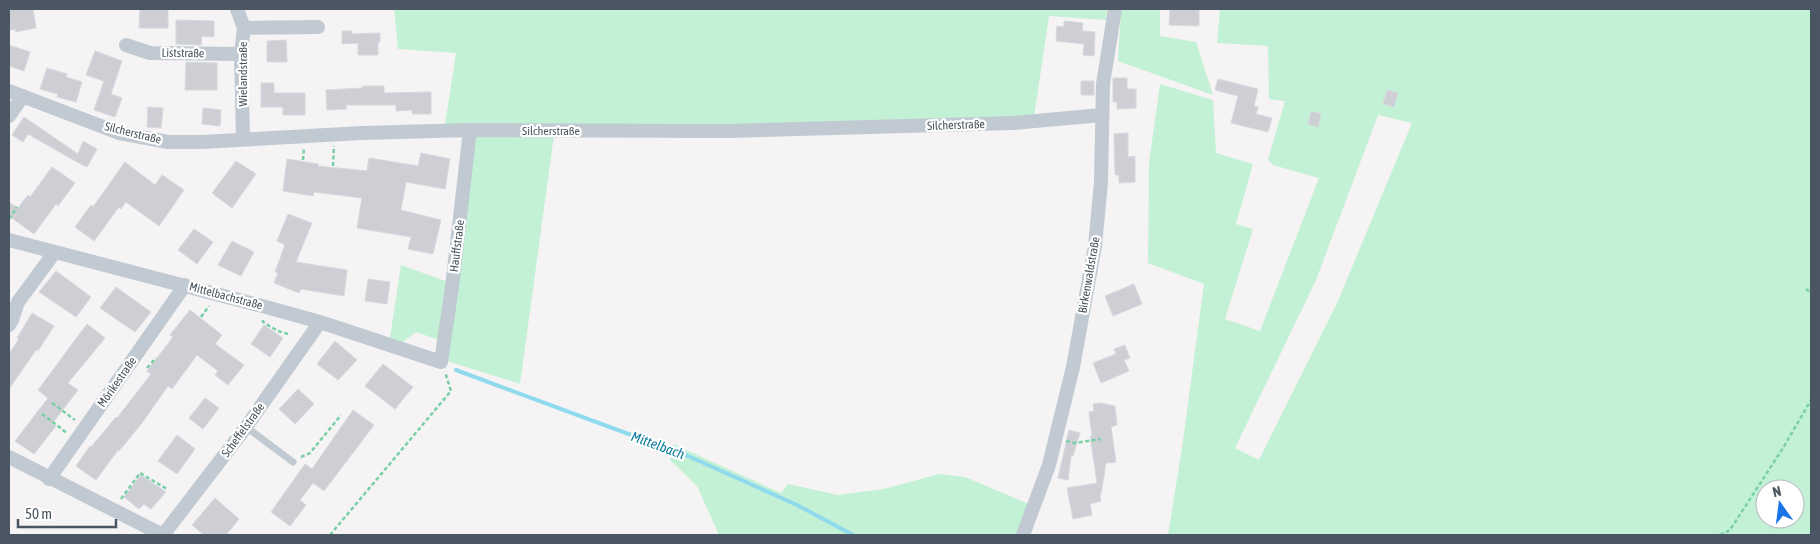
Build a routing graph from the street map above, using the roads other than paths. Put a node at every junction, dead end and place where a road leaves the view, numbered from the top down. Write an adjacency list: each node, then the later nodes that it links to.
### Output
1 (237, 9): 4 (street, Wielandstraße)
2 (1115, 9): 9 (street, Birkenwaldstraße)
3 (318, 27): 4 (street)
4 (244, 28): 6 (street, Wielandstraße)
5 (126, 45): 6 (street, Liststraße)
6 (242, 54): 12 (street, Wielandstraße)
7 (9, 91): 8 (street, Silcherstraße)
8 (23, 96): 10 (street); 12 (street, Silcherstraße)
9 (1102, 115): 11 (street, Silcherstraße); 24 (street, Birkenwaldstraße)
10 (9, 116)
11 (470, 130): 12 (street, Silcherstraße); 18 (street, Hauffstraße)
12 (243, 139)
13 (9, 240): 14 (street, Mittelbachstraße)
14 (54, 253): 15 (street, Mittelbachstraße); 17 (street)
15 (185, 285): 16 (street, Mittelbachstraße); 22 (street, Mörikestraße)
16 (320, 322): 18 (street, Mittelbachstraße); 19 (street, Scheffelstraße)
17 (9, 325)
18 (441, 362)
19 (246, 427): 21 (lane); 23 (street, Scheffelstraße)
20 (9, 457): 22 (street)
21 (293, 462)
22 (49, 478): 23 (street)
23 (163, 535)
24 (1023, 535)

